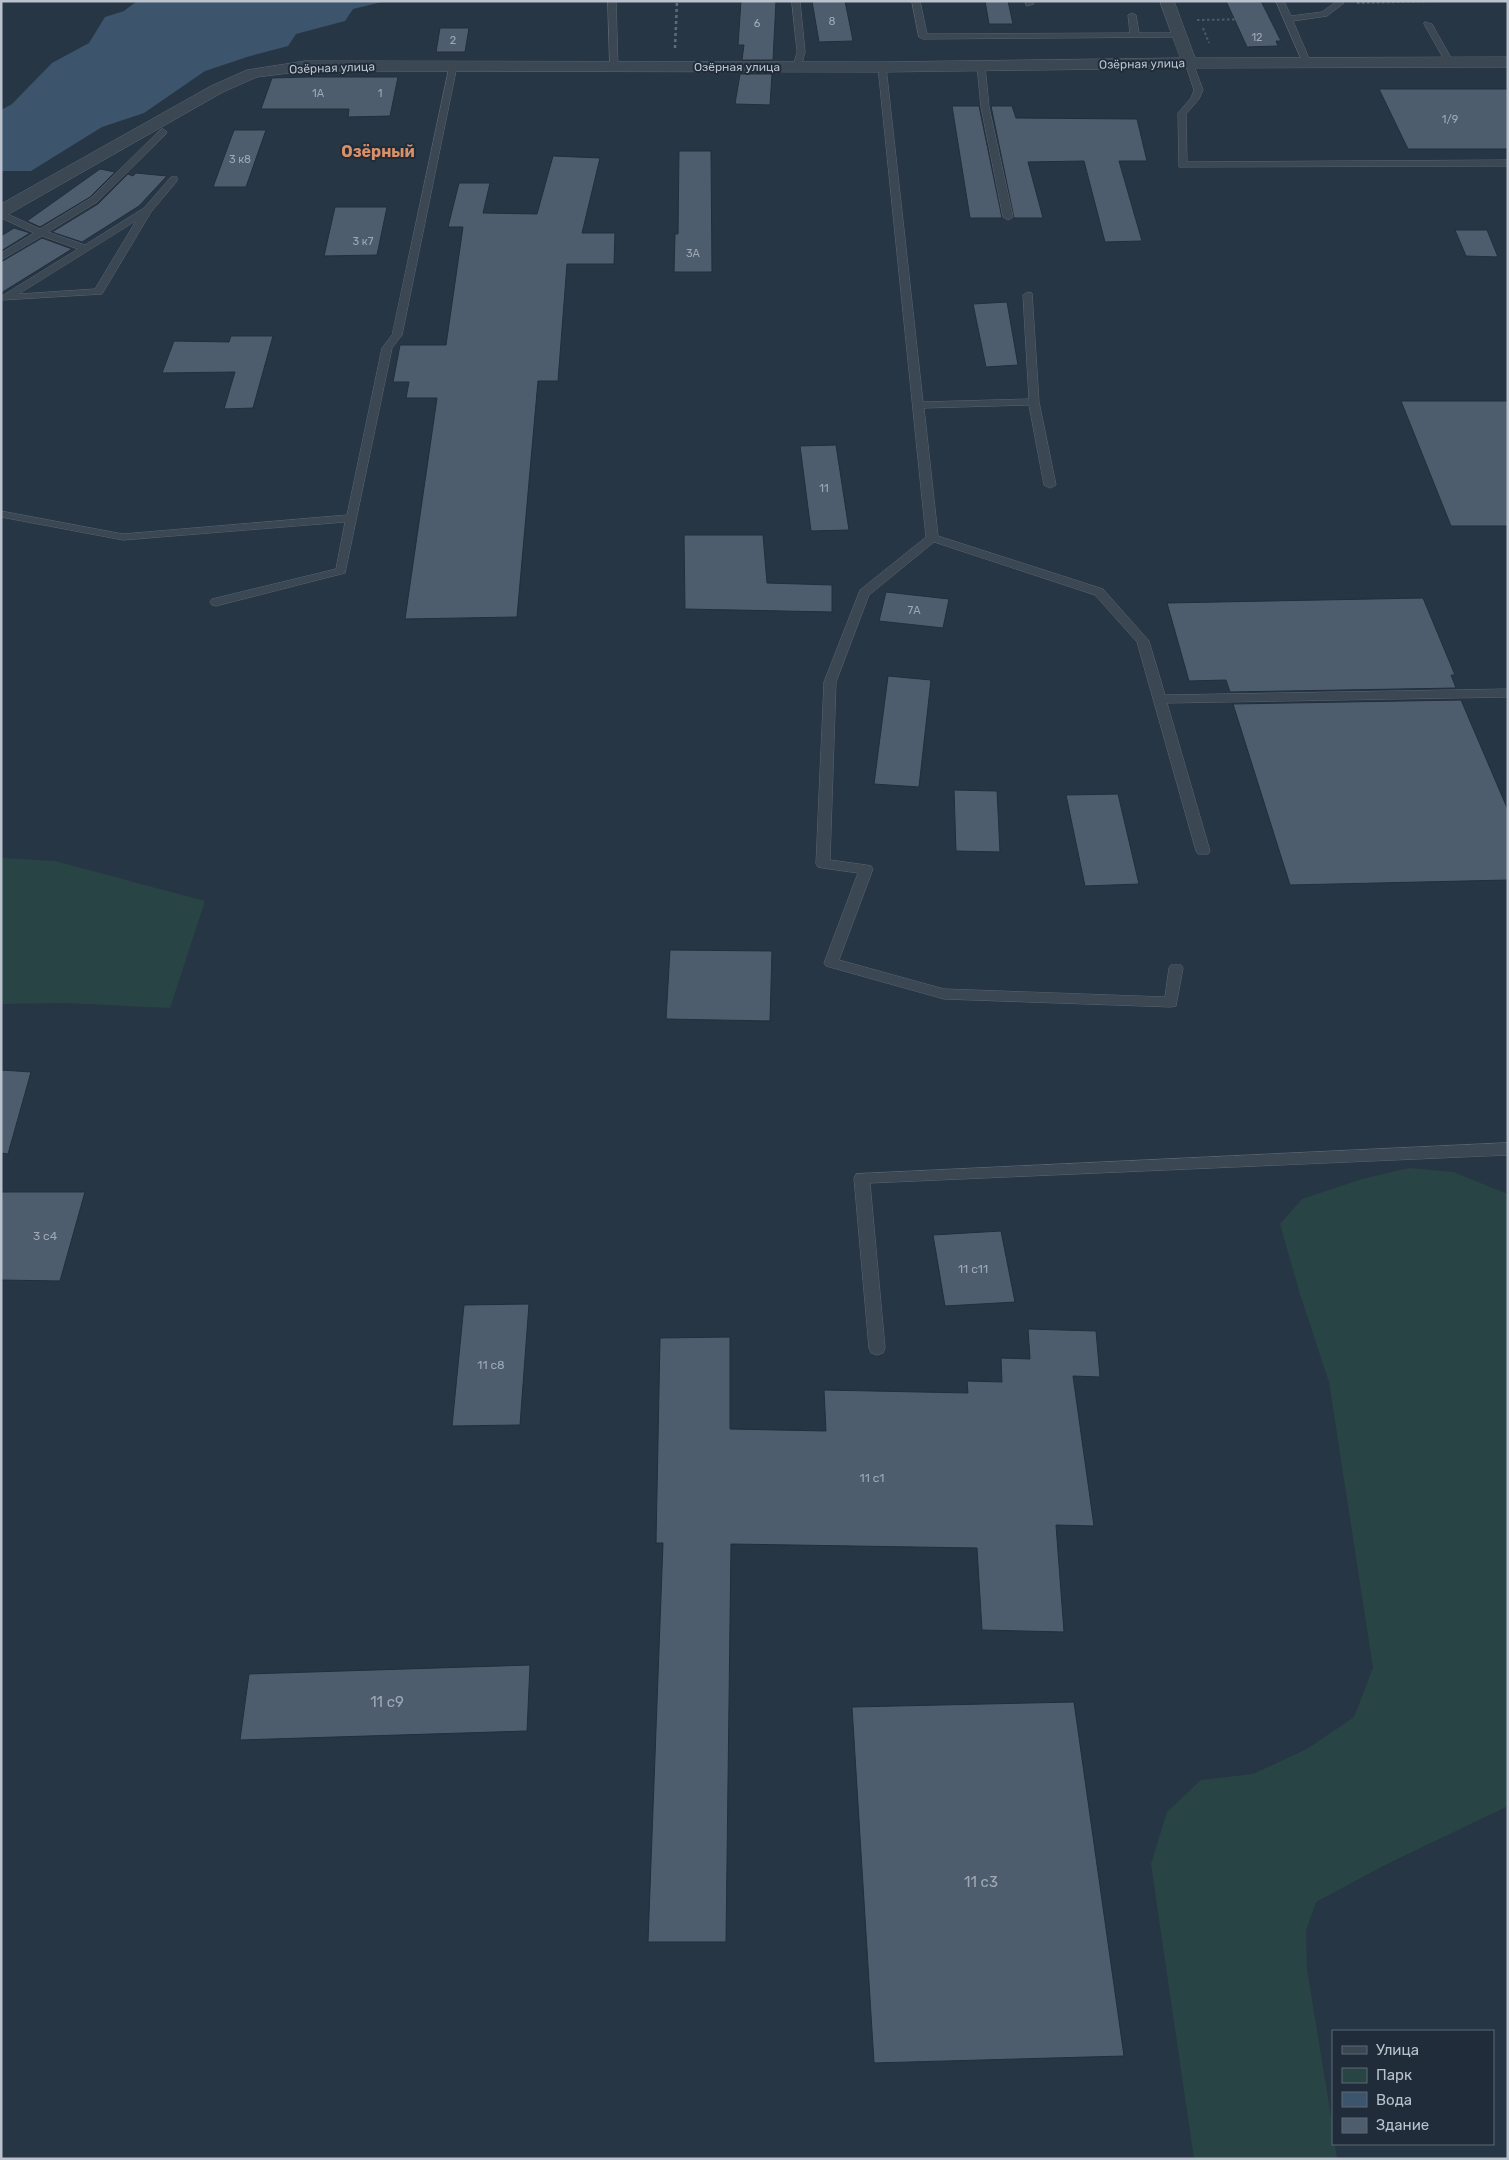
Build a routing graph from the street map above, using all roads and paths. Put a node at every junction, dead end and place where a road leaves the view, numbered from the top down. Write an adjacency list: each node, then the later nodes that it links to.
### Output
1 (612, 1): 19 (lane)
2 (796, 1): 20 (lane)
3 (916, 1): 12 (lane)
4 (1280, 1): 9 (lane)
5 (1441, 1): 6 (path)
6 (1340, 3): 9 (lane)
7 (1169, 8): 9 (path); 11 (street)
8 (1132, 15): 12 (lane)
9 (1289, 19): 15 (lane)
10 (1428, 24): 16 (lane)
11 (1179, 35): 12 (lane); 14 (street)
12 (1136, 36)
13 (1508, 62): 16 (street, Озёрная улица)
14 (1189, 63): 15 (street, Озёрная улица); 18 (street, Озёрная улица); 25 (lane)
15 (1307, 63): 16 (street, Озёрная улица)
16 (1450, 63)
17 (453, 66): 19 (street, Озёрная улица); 23 (street, Озёрная улица); 38 (lane)
18 (981, 66): 21 (street, Озёрная улица); 29 (lane)
19 (614, 67): 20 (street, Озёрная улица)
20 (797, 67): 21 (street, Озёрная улица)
21 (882, 67): 35 (lane)
22 (163, 132): 24 (lane)
23 (123, 142): 24 (lane); 28 (street, Озёрная улица)
24 (140, 152): 30 (lane)
25 (1508, 162)
26 (174, 179): 27 (lane)
27 (147, 210): 31 (lane); 31 (lane)
28 (1, 212): 30 (lane)
29 (1008, 218)
30 (42, 233): 31 (lane); 32 (lane)
31 (85, 248)
32 (1, 257)
33 (1028, 295): 34 (lane)
34 (1034, 402): 35 (lane); 36 (lane)
35 (918, 405): 39 (lane)
36 (1050, 485)
37 (1, 514): 38 (lane)
38 (352, 518): 40 (lane)
39 (932, 538): 42 (lane); 44 (lane)
40 (216, 602)
41 (1508, 693): 42 (lane)
42 (1159, 699): 43 (lane)
43 (1203, 851)
44 (1176, 968)
45 (1508, 1148): 46 (lane)
46 (877, 1348)

